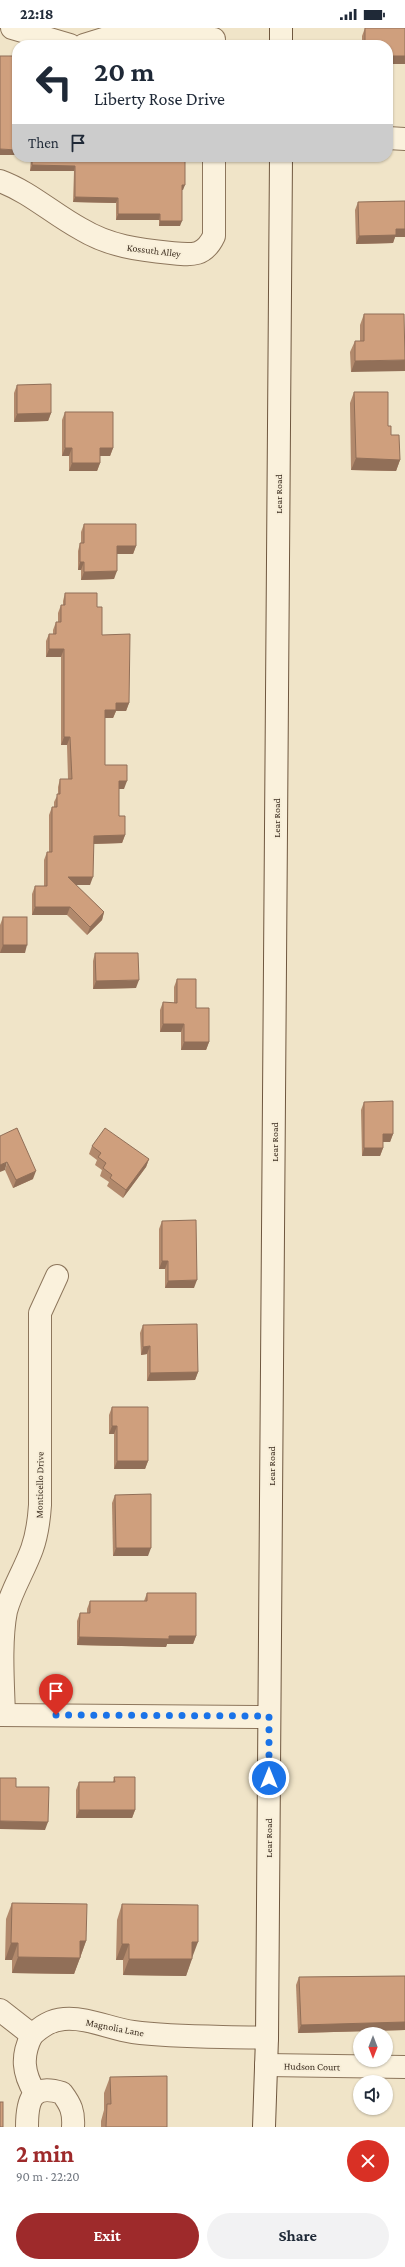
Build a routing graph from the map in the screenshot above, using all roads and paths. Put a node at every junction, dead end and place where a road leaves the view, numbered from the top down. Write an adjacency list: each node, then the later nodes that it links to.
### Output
1 (12, 28): 4 (street)
2 (281, 28): 6 (street)
3 (214, 37): 5 (street)
4 (53, 40)
5 (100, 40)
6 (281, 40)
7 (393, 138): 8 (street)
8 (405, 139)
9 (214, 162): 11 (street, Kossuth Alley)
10 (281, 162): 14 (street, Lear Road)
11 (0, 181)
12 (57, 1276): 13 (street, Monticello Drive)
13 (2, 1715): 14 (street)
14 (269, 1716): 17 (street, Lear Road)
15 (0, 2010): 16 (street)
16 (32, 2035): 17 (street, Magnolia Lane); 20 (street)
17 (267, 2038): 18 (street, Lear Road)
18 (266, 2065): 19 (street, Hudson Court); 23 (street, Lear Road)
19 (405, 2067)
20 (35, 2093): 21 (street); 22 (street)
21 (27, 2127)
22 (73, 2127)
23 (264, 2127)

